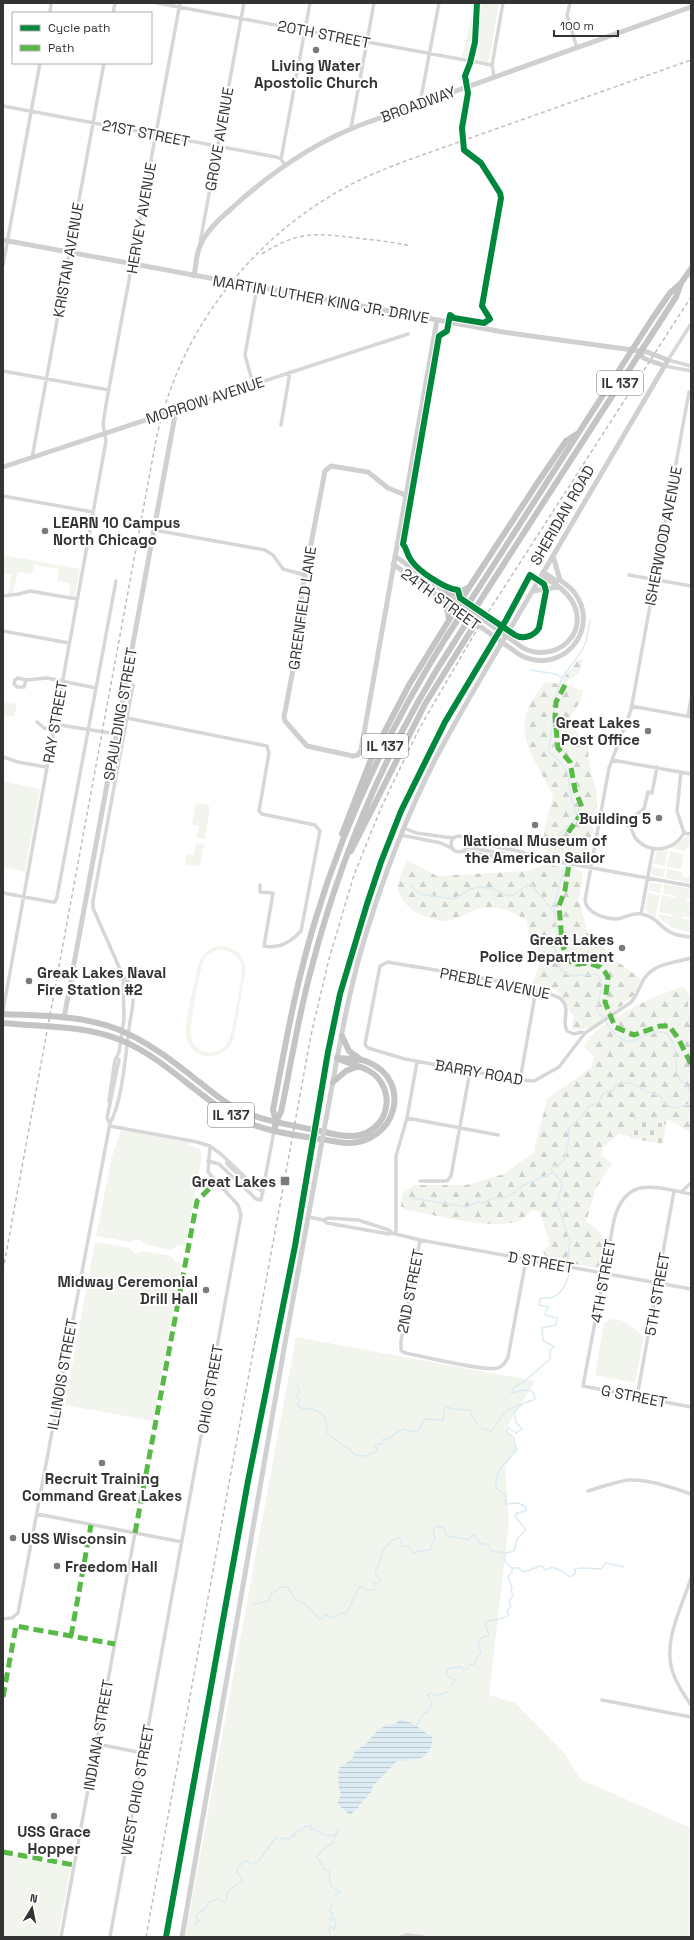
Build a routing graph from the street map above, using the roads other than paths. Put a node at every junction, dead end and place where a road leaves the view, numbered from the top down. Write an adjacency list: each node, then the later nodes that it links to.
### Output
1 (157, 3): 8 (street, 20TH STREET)
2 (244, 3): 10 (street, GROVE AVENUE)
3 (310, 3): 11 (street)
4 (374, 3): 12 (street)
5 (439, 3): 14 (street)
6 (503, 3): 17 (street)
7 (570, 3): 13 (street)
8 (180, 5): 10 (street, 20TH STREET); 24 (street, HERVEY AVENUE)
9 (691, 7): 13 (street, BROADWAY)
10 (241, 19): 11 (street, 20TH STREET); 25 (street, GROVE AVENUE)
11 (305, 31): 12 (street, 20TH STREET); 26 (street)
12 (367, 42): 14 (street, 20TH STREET); 23 (street)
13 (577, 48): 18 (street, BROADWAY)
14 (429, 54): 17 (street, 20TH STREET); 19 (street)
15 (40, 64): 21 (street)
16 (104, 64): 22 (street, KRISTAN AVENUE)
17 (492, 65): 18 (street)
18 (494, 76): 19 (street, BROADWAY)
19 (420, 103): 23 (street, BROADWAY)
20 (3, 106): 21 (street, 21ST STREET)
21 (31, 111): 22 (street, 21ST STREET); 28 (street)
22 (93, 123): 24 (street, 21ST STREET); 30 (street, KRISTAN AVENUE)
23 (351, 128): 27 (street, BROADWAY)
24 (156, 134): 25 (street, 21ST STREET); 31 (street, HERVEY AVENUE)
25 (218, 146): 26 (street, 21ST STREET); 29 (street, GROVE AVENUE)
26 (281, 159): 27 (street)
27 (285, 165): 29 (street, BROADWAY)
28 (5, 240): 30 (street, MARTIN LUTHER KING JR. DRIVE); 32 (street)
29 (200, 246): 34 (street, GROVE AVENUE)
30 (70, 252): 31 (street, MARTIN LUTHER KING JR. DRIVE); 48 (street, KRISTAN AVENUE)
31 (132, 264): 34 (street, MARTIN LUTHER KING JR. DRIVE); 50 (street, HERVEY AVENUE)
32 (3, 265)
33 (691, 269): 35 (highway, IL 137)
34 (194, 276): 36 (street, MARTIN LUTHER KING JR. DRIVE)
35 (681, 283): 40 (highway, IL 137); 41 (highway, IL 137)
36 (257, 287): 37 (street, MARTIN LUTHER KING JR. DRIVE); 49 (street)
37 (437, 320): 40 (street, MARTIN LUTHER KING JR. DRIVE); 58 (street)
38 (691, 324): 42 (street)
39 (408, 334): 47 (street, MORROW AVENUE)
40 (632, 350): 41 (street, MARTIN LUTHER KING JR. DRIVE); 55 (highway, IL 137)
41 (640, 352): 42 (street, MARTIN LUTHER KING JR. DRIVE); 43 (street, MARTIN LUTHER KING JR. DRIVE); 116 (highway, IL 137, bridge)
42 (668, 360): 43 (street, SHERIDAN ROAD); 44 (street)
43 (665, 366): 46 (street); 63 (street, SHERIDAN ROAD)
44 (691, 366)
45 (3, 370): 48 (street)
46 (691, 370)
47 (290, 372): 49 (street, MORROW AVENUE); 53 (street)
48 (47, 379): 50 (street); 56 (street, KRISTAN AVENUE)
49 (253, 384): 52 (street, MORROW AVENUE)
50 (109, 390): 54 (street, HERVEY AVENUE)
51 (689, 392): 69 (street, ISHERWOOD AVENUE)
52 (176, 410): 54 (street, MORROW AVENUE); 61 (street, SPAULDING STREET)
53 (281, 425)
54 (104, 434): 56 (street, MORROW AVENUE); 60 (street, RAY STREET)
55 (577, 434): 71 (highway); 117 (highway, IL 137, bridge)
56 (32, 458): 57 (street, MORROW AVENUE)
57 (3, 467)
58 (405, 495): 62 (street); 65 (street, GREENFIELD LANE)
59 (3, 496): 60 (street)
60 (93, 512): 77 (street, RAY STREET)
61 (154, 530): 65 (street); 97 (street, SPAULDING STREET)
62 (395, 556): 64 (street); 75 (street, 24TH STREET)
63 (553, 556): 66 (street, SHERIDAN ROAD); 68 (street)
64 (393, 564): 65 (street, GREENFIELD LANE); 78 (street, 24TH STREET)
65 (305, 574)
66 (543, 574): 68 (street, 24TH STREET); 73 (street, 24TH STREET); 74 (street, SHERIDAN ROAD)
67 (629, 575): 69 (street)
68 (560, 580): 82 (street, 24TH STREET)
69 (655, 580): 72 (street); 90 (street, ISHERWOOD AVENUE)
70 (116, 581): 88 (street)
71 (470, 586): 75 (highway); 79 (highway)
72 (691, 586)
73 (559, 587): 74 (street); 79 (street, 24TH STREET)
74 (533, 590): 106 (street, SHERIDAN ROAD, bridge)
75 (446, 593): 79 (street, 24TH STREET)
76 (3, 596): 77 (street)
77 (77, 599): 84 (street, RAY STREET)
78 (442, 599): 80 (street, 24TH STREET); 81 (highway)
79 (460, 603): 80 (highway)
80 (456, 610): 81 (highway); 82 (street, 24TH STREET)
81 (449, 620): 117 (highway)
82 (475, 624): 116 (highway)
83 (3, 632): 84 (street)
84 (69, 643): 86 (street, RAY STREET)
85 (26, 680): 86 (street)
86 (62, 681): 88 (street); 94 (street, RAY STREET)
87 (133, 686): 92 (street)
88 (96, 688): 96 (street)
89 (691, 700): 91 (street)
90 (631, 706): 91 (street); 99 (street, ISHERWOOD AVENUE)
91 (689, 717)
92 (127, 718): 120 (street); 127 (street)
93 (37, 722): 95 (street)
94 (54, 724): 95 (street, RAY STREET); 96 (street)
95 (53, 730): 100 (street, RAY STREET)
96 (88, 730): 97 (street); 123 (street)
97 (116, 734): 133 (street, SPAULDING STREET)
98 (3, 757): 100 (street)
99 (612, 760): 101 (street); 104 (street, ISHERWOOD AVENUE)
100 (46, 767): 123 (street, RAY STREET)
101 (657, 767): 102 (street); 105 (street)
102 (681, 772): 103 (street); 107 (street)
103 (691, 774)
104 (600, 818): 105 (street); 118 (street, ISHERWOOD AVENUE)
105 (630, 827): 114 (street)
106 (404, 828): 109 (street, SHERIDAN ROAD); 110 (street)
107 (684, 833): 108 (street); 114 (street)
108 (691, 834)
109 (401, 835): 112 (street); 137 (street, SHERIDAN ROAD)
110 (453, 838): 111 (street); 112 (street)
111 (467, 841): 113 (street); 115 (street)
112 (452, 849): 113 (street)
113 (465, 849): 115 (street)
114 (653, 849): 119 (street)
115 (538, 858): 118 (street)
116 (345, 859): 149 (highway, IL 137)
117 (335, 862): 149 (highway, IL 137)
118 (591, 868): 119 (street); 124 (street, ISHERWOOD AVENUE)
119 (648, 878): 121 (street); 124 (street)
120 (260, 885)
121 (691, 886)
122 (3, 893): 123 (street)
123 (23, 896): 130 (street, RAY STREET)
124 (641, 914): 125 (street)
125 (691, 937)
126 (691, 958): 136 (street, BARRY ROAD)
127 (123, 976): 129 (street); 135 (street)
128 (536, 990): 136 (street, PREBLE AVENUE); 140 (street, PREBLE AVENUE); 146 (street)
129 (132, 994)
130 (4, 999): 132 (street, RAY STREET)
131 (133, 1000): 135 (street)
132 (3, 1012): 133 (highway, IL 137)
133 (64, 1018): 135 (highway, IL 137)
134 (3, 1023): 138 (highway, IL 137)
135 (126, 1033): 138 (street, ILLINOIS STREET); 139 (street, ILLINOIS STREET); 149 (highway, IL 137)
136 (585, 1033): 146 (street, BARRY ROAD)
137 (342, 1036): 141 (street, SHERIDAN ROAD); 142 (highway)
138 (122, 1040): 139 (highway, IL 137); 150 (street, ILLINOIS STREET)
139 (128, 1043): 150 (street, ILLINOIS STREET); 152 (highway, IL 137)
140 (365, 1044): 143 (street, BARRY ROAD)
141 (337, 1058): 142 (highway); 144 (highway); 147 (street, SHERIDAN ROAD)
142 (364, 1060): 152 (highway)
143 (417, 1062): 145 (street, BARRY ROAD); 148 (street)
144 (359, 1066): 147 (highway); 149 (highway)
145 (470, 1071): 146 (street, BARRY ROAD); 151 (street)
146 (520, 1080)
147 (333, 1082): 162 (street, SHERIDAN ROAD, bridge)
148 (407, 1118): 151 (street); 164 (street)
149 (276, 1122): 152 (highway, IL 137)
150 (110, 1125): 154 (street); 176 (street, ILLINOIS STREET)
151 (459, 1127): 153 (street); 156 (street)
152 (274, 1131): 159 (street)
153 (498, 1135)
154 (210, 1146): 155 (street, OHIO STREET); 159 (street)
155 (208, 1161): 159 (street); 178 (street, OHIO STREET)
156 (420, 1181)
157 (691, 1183): 160 (street)
158 (674, 1191): 160 (street); 167 (street, 4TH STREET); 168 (street, 5TH STREET)
159 (263, 1192)
160 (682, 1192): 161 (street)
161 (691, 1194)
162 (309, 1216): 163 (street, D STREET); 189 (street, SHERIDAN ROAD)
163 (323, 1220): 164 (street, D STREET); 164 (street, D STREET)
164 (394, 1234): 165 (street, D STREET)
165 (420, 1240): 166 (street, D STREET); 166 (street, 2ND STREET)
166 (526, 1260): 167 (street, D STREET)
167 (604, 1274): 168 (street, D STREET); 170 (street, 4TH STREET)
168 (659, 1284): 169 (street, D STREET); 171 (street, 5TH STREET)
169 (691, 1290)
170 (584, 1380): 171 (street, G STREET)
171 (638, 1397): 173 (street, G STREET)
172 (691, 1402): 173 (street)
173 (691, 1407)
174 (588, 1491): 175 (street)
175 (691, 1494)
176 (37, 1514): 177 (street); 180 (street, ILLINOIS STREET)
177 (135, 1533): 178 (street); 185 (street, INDIANA STREET)
178 (182, 1542): 181 (street, OHIO STREET)
179 (691, 1578): 183 (street)
180 (5, 1620)
181 (164, 1643): 186 (street, WEST OHIO STREET)
182 (602, 1700): 184 (street)
183 (691, 1705)
184 (691, 1717)
185 (96, 1744): 186 (street); 187 (street, INDIANA STREET)
186 (143, 1753): 188 (street, WEST OHIO STREET)
187 (61, 1937)
188 (110, 1937)
189 (182, 1937)
190 (401, 1937): 191 (street)
191 (424, 1937)

